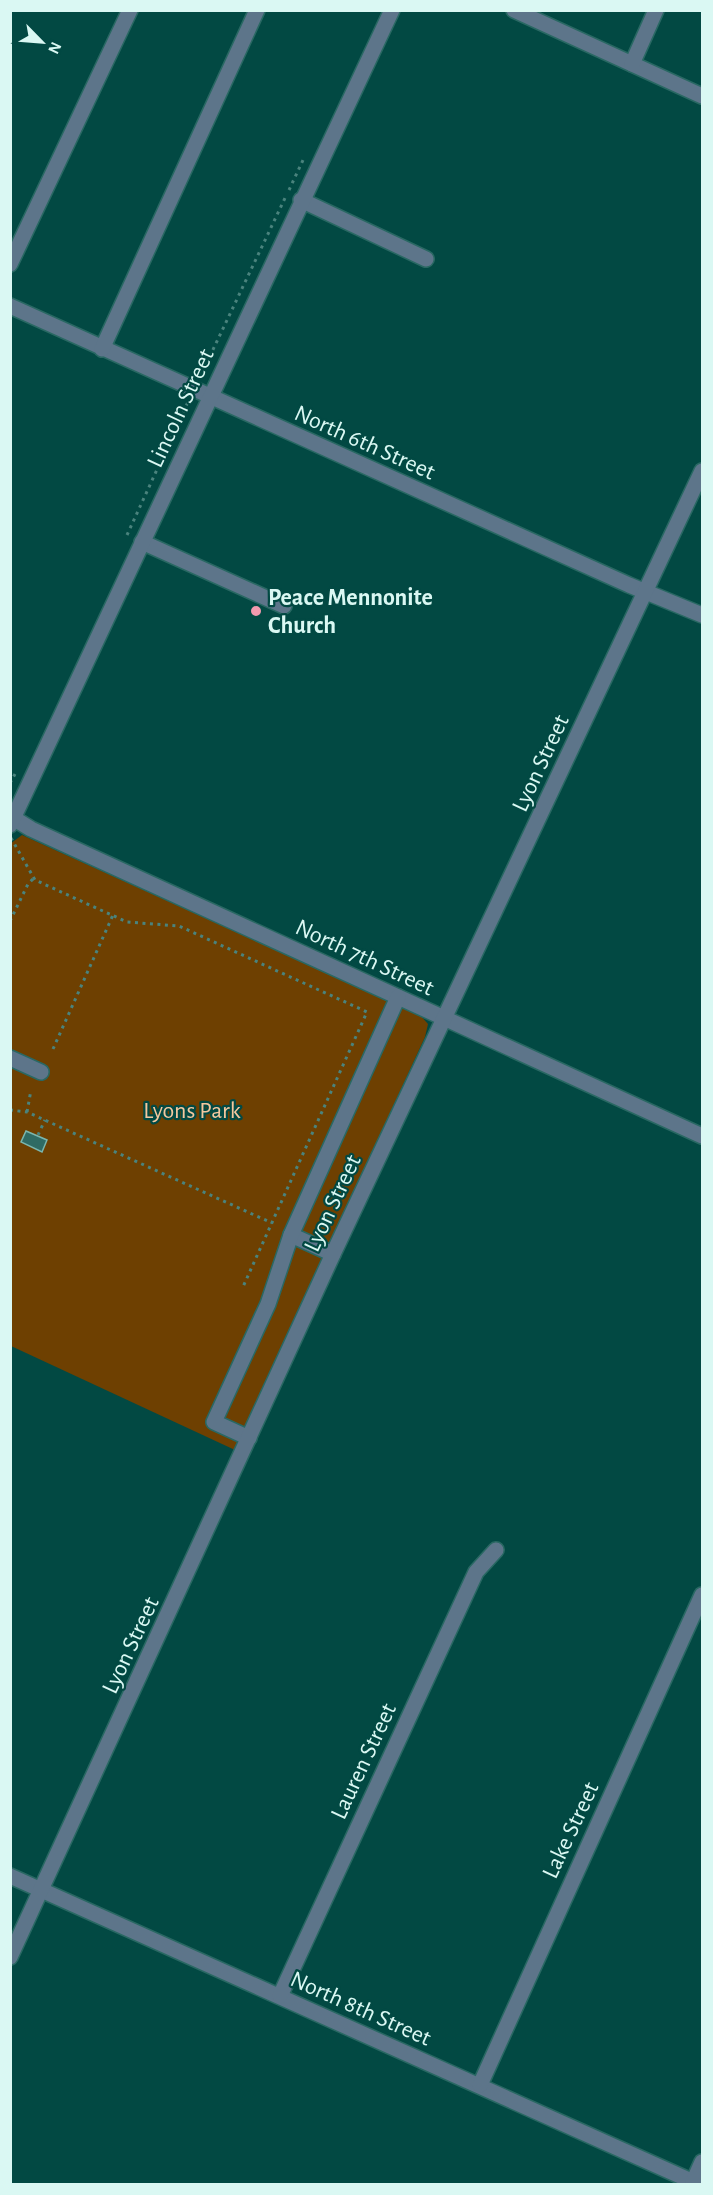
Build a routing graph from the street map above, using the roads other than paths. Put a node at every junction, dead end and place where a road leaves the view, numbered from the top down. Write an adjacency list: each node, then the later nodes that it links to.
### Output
1 (130, 10): 10 (street)
2 (257, 10): 12 (street)
3 (392, 10): 8 (street, Lincoln Street)
4 (656, 10): 6 (street)
5 (521, 12): 6 (street)
6 (632, 64): 7 (street)
7 (702, 96)
8 (301, 200): 9 (street); 13 (street, Lincoln Street)
9 (426, 259)
10 (10, 264)
11 (10, 306): 12 (street, North 6th Street)
12 (102, 349): 13 (street, North 6th Street)
13 (210, 397): 15 (street, Lincoln Street); 16 (street, North 6th Street)
14 (702, 471): 16 (street, Lyon Street)
15 (142, 542): 17 (street); 19 (street, Lincoln Street)
16 (646, 591): 18 (street, North 6th Street); 21 (street, Lyon Street)
17 (284, 606)
18 (702, 615)
19 (12, 820): 20 (street, North 7th Street)
20 (398, 997): 21 (street, North 7th Street); 25 (street)
21 (444, 1018): 24 (street, North 7th Street); 26 (street, Lyon Street)
22 (10, 1058): 23 (street)
23 (41, 1072)
24 (702, 1136)
25 (291, 1235): 26 (street); 27 (street)
26 (333, 1254): 27 (street, Lyon Street)
27 (249, 1438): 31 (street, Lyon Street)
28 (496, 1550): 33 (street, Lauren Street)
29 (702, 1595): 34 (street, Lake Street)
30 (10, 1876): 31 (street, North 8th Street)
31 (42, 1890): 32 (street, Lyon Street); 33 (street, North 8th Street)
32 (10, 1957)
33 (280, 1996): 34 (street, North 8th Street)
34 (480, 2085): 36 (street, North 8th Street)
35 (702, 2162): 36 (street)
36 (696, 2183)

